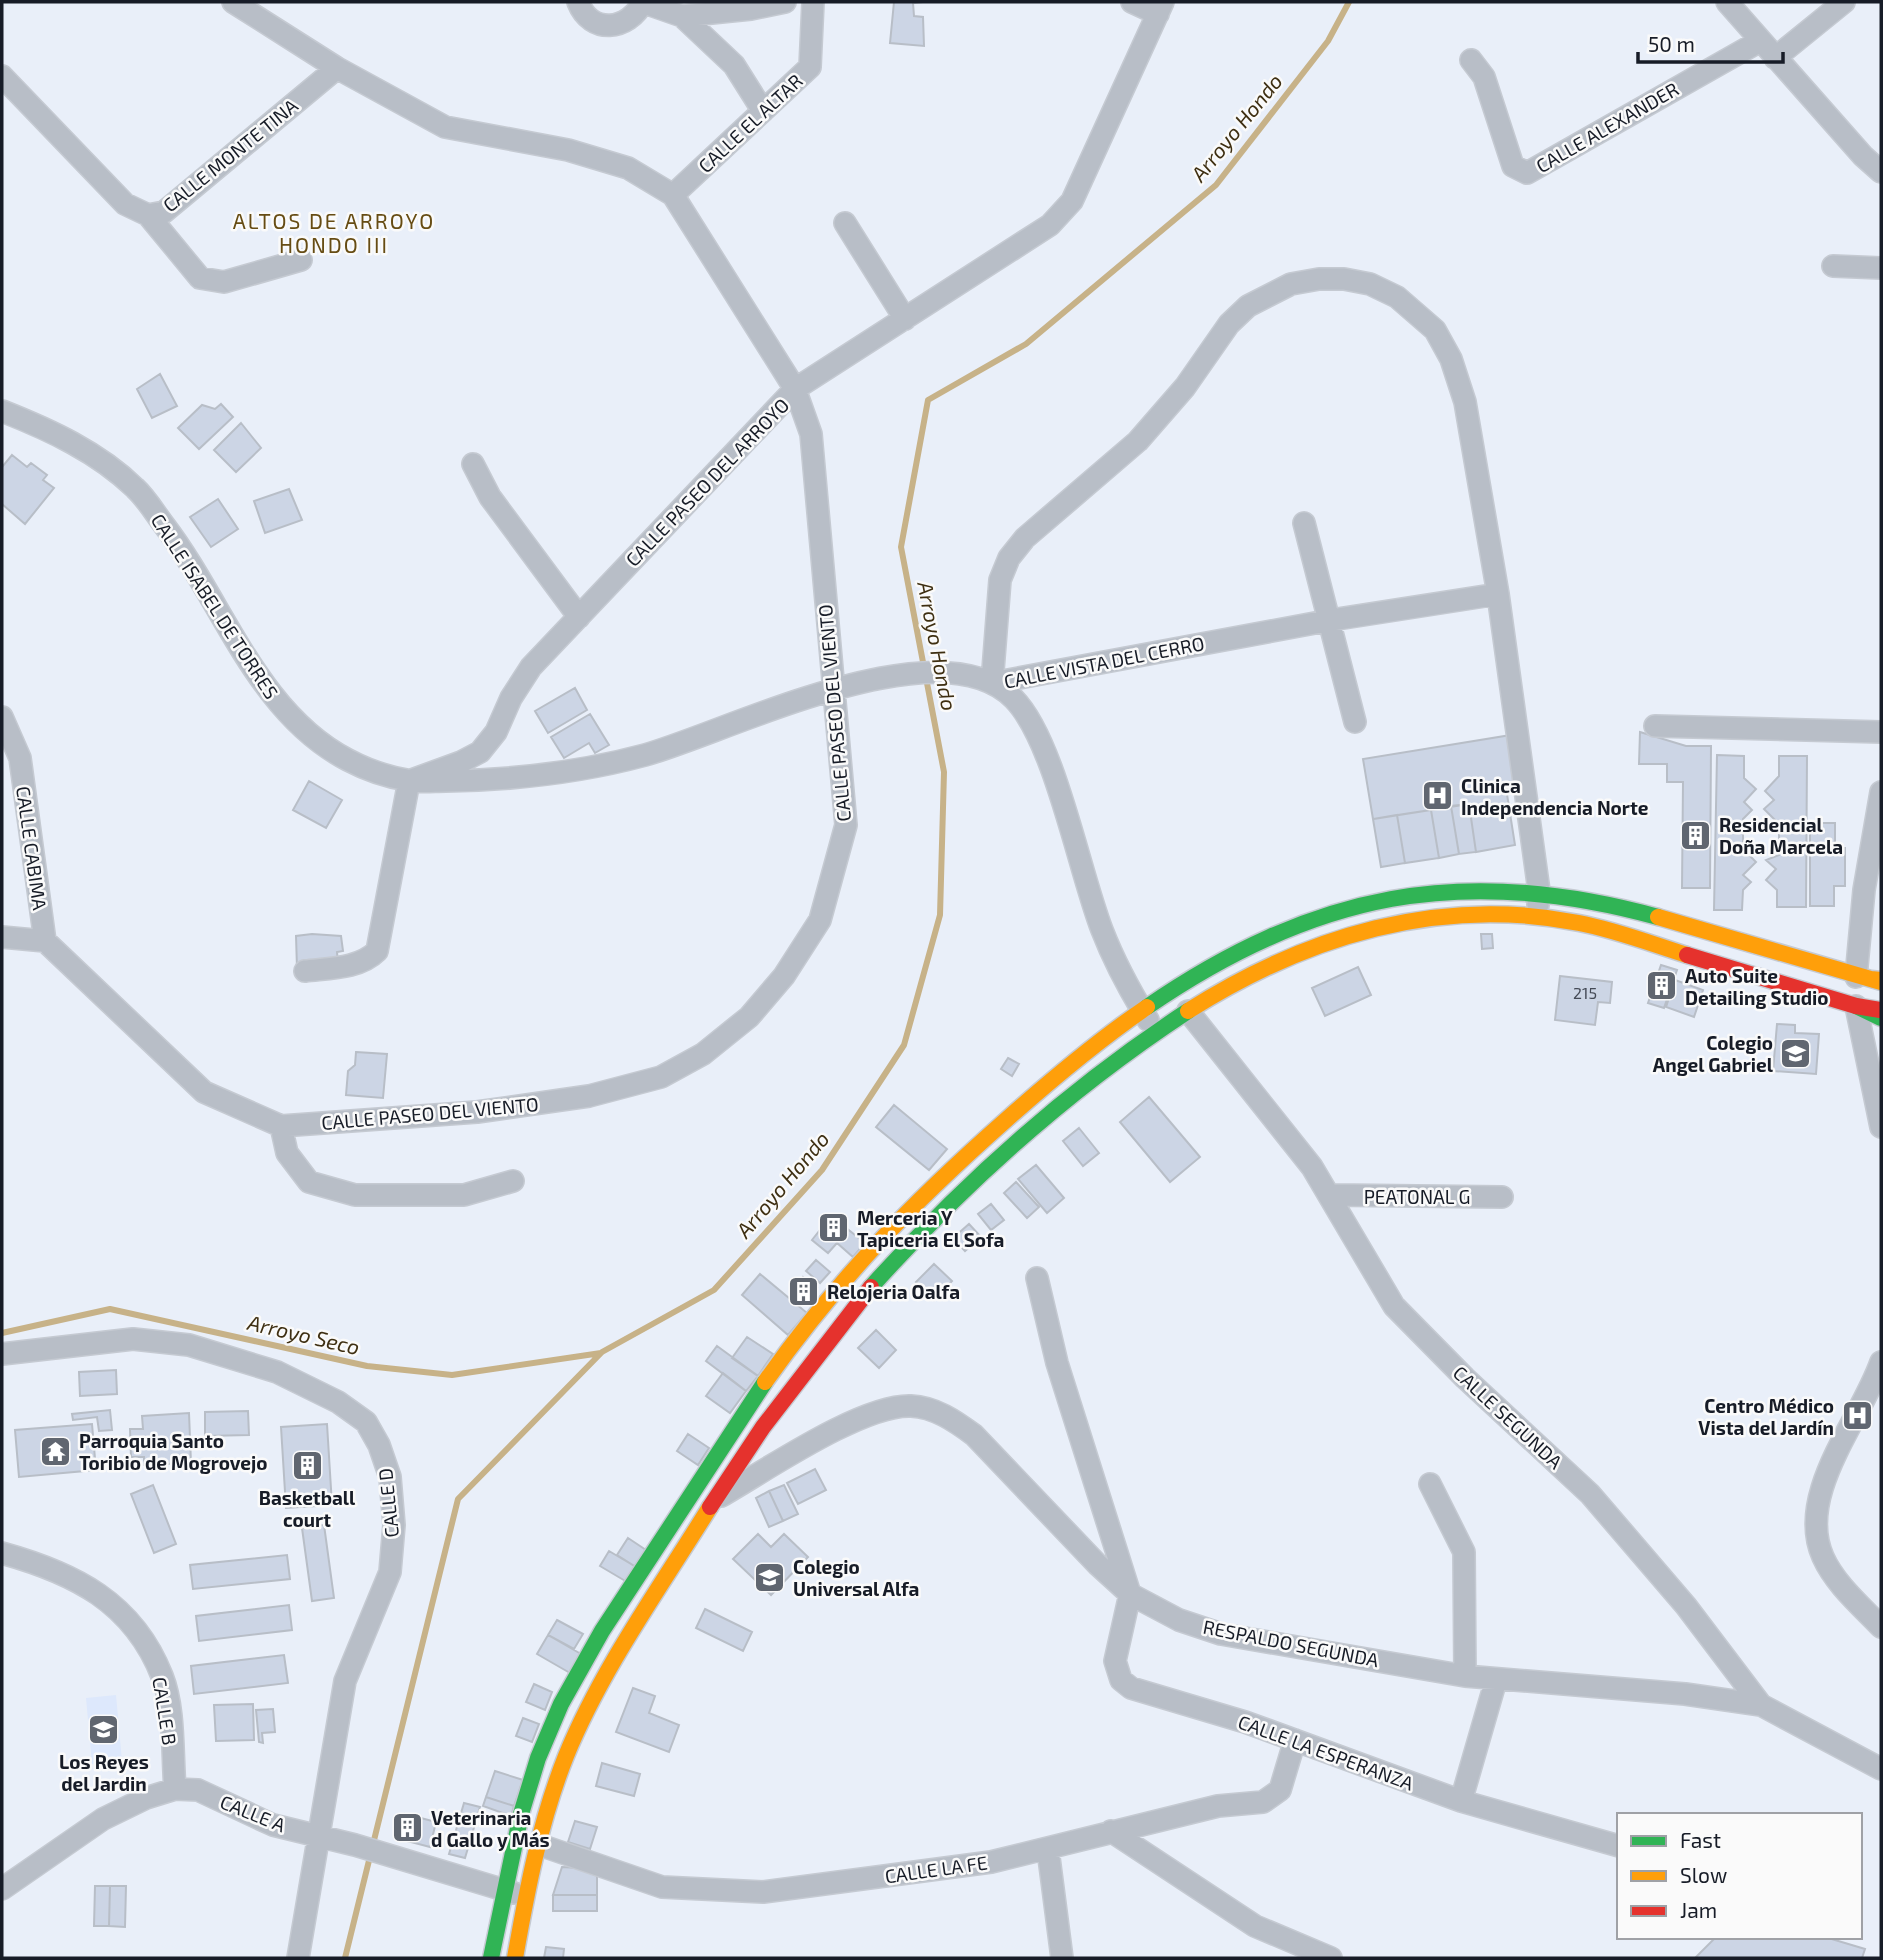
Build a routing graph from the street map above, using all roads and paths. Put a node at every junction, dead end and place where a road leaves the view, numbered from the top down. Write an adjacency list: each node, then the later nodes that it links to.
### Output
1 (233, 2): 14 (street)
2 (578, 2): 3 (street)
3 (642, 2): 10 (street)
4 (785, 2): 10 (street)
5 (813, 2): 16 (street, CALLE EL ALTAR)
6 (1132, 2): 9 (street)
7 (1727, 2): 11 (street)
8 (1844, 2): 12 (street)
9 (1161, 8): 24 (street, CALLE PASEO DEL ARROYO)
10 (682, 16): 16 (street)
11 (1760, 41): 12 (street); 13 (street, CALLE ALEXANDER)
12 (1775, 58): 17 (street)
13 (1471, 60)
14 (337, 68): 18 (street); 19 (street, CALLE MONTE TINA)
15 (2, 76): 19 (street, CALLE MONTE TINA)
16 (763, 111): 18 (street, CALLE EL ALTAR)
17 (1881, 172)
18 (673, 195): 25 (street, CALLE PASEO DEL VIENTO)
19 (148, 215): 21 (street)
20 (845, 223): 24 (street)
21 (301, 260)
22 (1833, 265): 23 (street)
23 (1881, 268)
24 (905, 319): 25 (street, CALLE PASEO DEL ARROYO)
25 (795, 389): 30 (street, CALLE PASEO DEL ARROYO); 33 (street, CALLE PASEO DEL VIENTO)
26 (2, 411): 38 (street, CALLE ISABEL DE TORRES)
27 (473, 464): 30 (street)
28 (1304, 523): 31 (street)
29 (1498, 594): 31 (street, CALLE VISTA DEL CERRO); 32 (street, CALLE VISTA DEL CERRO); 40 (street, CALLE VISTA DEL CERRO)
30 (579, 617): 38 (street, CALLE PASEO DEL ARROYO)
31 (1331, 620): 32 (street, CALLE VISTA DEL CERRO); 35 (street)
32 (992, 683): 33 (street, CALLE ISABEL DE TORRES); 47 (street)
33 (832, 689): 38 (street, CALLE ISABEL DE TORRES); 52 (street, CALLE PASEO DEL VIENTO)
34 (2, 717): 43 (street, CALLE CABIMA)
35 (1355, 722)
36 (1655, 726): 37 (street)
37 (1881, 732)
38 (408, 781): 44 (street)
39 (1881, 792): 45 (street)
40 (1539, 891): 41 (street, CALLE VISTA DEL CERRO); 45 (main road); 47 (main road)
41 (1537, 916): 46 (main road); 49 (main road)
42 (2, 937): 43 (street, CALLE CABIMA)
43 (45, 941): 52 (street, CALLE PASEO DEL VIENTO)
44 (305, 971)
45 (1872, 979)
46 (1856, 1006): 48 (main road); 50 (main road); 53 (street)
47 (1141, 1009): 51 (street); 78 (main road)
48 (1881, 1010)
49 (1188, 1012): 51 (main road); 55 (street, CALLE SEGUNDA)
50 (1881, 1018)
51 (1155, 1033): 61 (main road)
52 (281, 1126): 54 (street)
53 (1881, 1127)
54 (513, 1181)
55 (1332, 1195): 56 (street, PEATONAL G); 67 (street, CALLE SEGUNDA)
56 (1503, 1197)
57 (1037, 1278): 63 (street)
58 (2, 1354): 73 (street, CALLE D)
59 (1881, 1362): 64 (street)
60 (1430, 1484): 65 (street)
61 (712, 1501): 63 (street, RESPALDO SEGUNDA); 74 (main road)
62 (2, 1553): 70 (street, CALLE B)
63 (1130, 1594): 65 (street, RESPALDO SEGUNDA); 68 (street, CALLE LA ESPERANZA)
64 (1881, 1627)
65 (1465, 1676): 66 (street, RESPALDO SEGUNDA)
66 (1496, 1679): 67 (street, RESPALDO SEGUNDA); 71 (street)
67 (1761, 1704): 69 (street, CALLE SEGUNDA)
68 (1294, 1740): 71 (street, CALLE LA ESPERANZA); 72 (street, CALLE LA FE)
69 (1881, 1769)
70 (175, 1788): 73 (street, CALLE A); 77 (street)
71 (1461, 1801): 75 (street, CALLE LA ESPERANZA)
72 (1111, 1831): 76 (street, CALLE LA FE); 84 (street)
73 (319, 1836): 78 (street, CALLE A); 80 (street, CALLE D)
74 (537, 1844): 76 (street, CALLE LA FE); 79 (main road)
75 (1617, 1845)
76 (1048, 1850): 83 (street)
77 (2, 1889)
78 (503, 1890): 79 (street, CALLE A); 81 (main road)
79 (524, 1896): 82 (main road)
80 (298, 1958)
81 (491, 1958)
82 (514, 1958)
83 (1062, 1958)
84 (1332, 1958)

